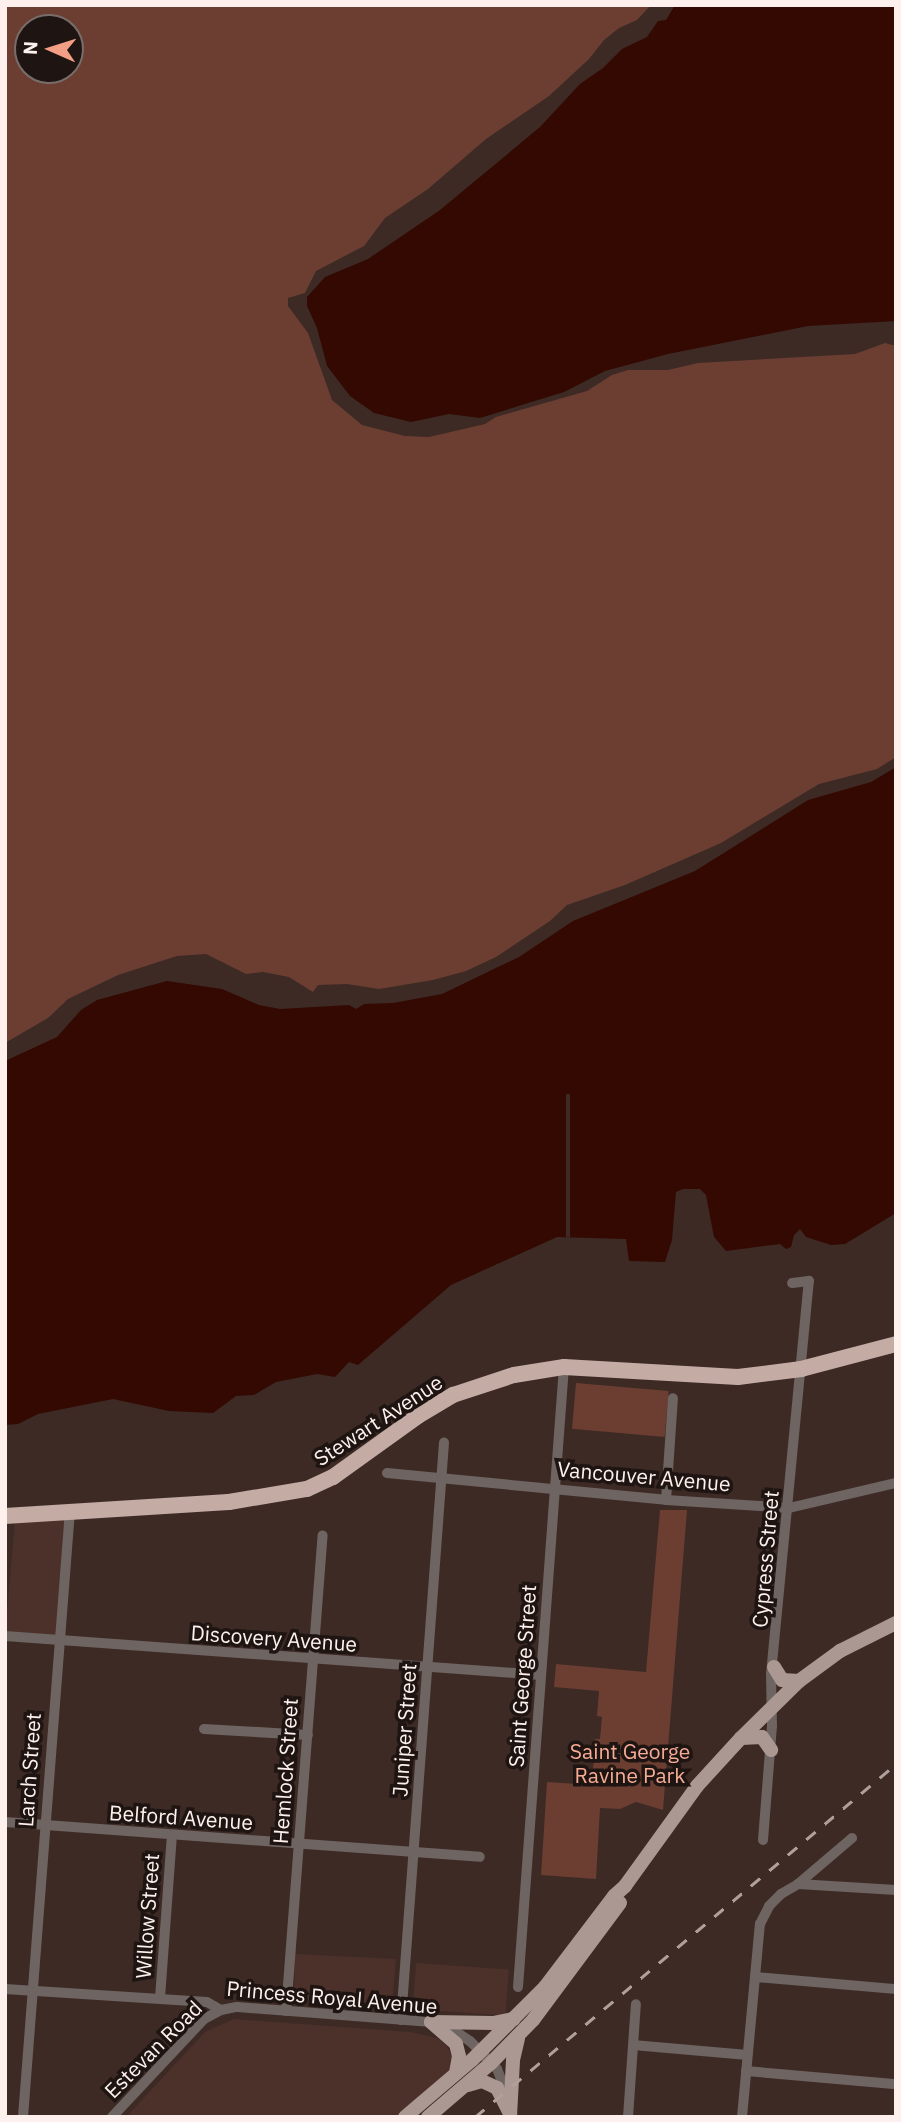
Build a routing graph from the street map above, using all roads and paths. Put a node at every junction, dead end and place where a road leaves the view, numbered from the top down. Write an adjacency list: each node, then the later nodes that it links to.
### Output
1 (792, 1283): 4 (street, Cypress Street)
2 (896, 1344): 4 (highway, Stewart Avenue)
3 (564, 1367): 4 (highway, Stewart Avenue); 10 (street, Saint George Street); 13 (highway, Stewart Avenue)
4 (801, 1369): 12 (street, Cypress Street)
5 (673, 1398): 11 (street)
6 (444, 1443): 8 (street, Juniper Street)
7 (387, 1473): 8 (street, Vancouver Avenue)
8 (441, 1478): 10 (street, Vancouver Avenue); 21 (street, Juniper Street)
9 (896, 1483): 12 (street, Vancouver Avenue)
10 (555, 1488): 11 (street, Vancouver Avenue); 22 (street, Saint George Street)
11 (666, 1500): 12 (street, Vancouver Avenue)
12 (789, 1507): 20 (street, Cypress Street)
13 (70, 1510): 14 (highway, Stewart Avenue); 18 (street, Larch Street)
14 (5, 1516)
15 (323, 1535): 19 (street, Hemlock Street)
16 (896, 1623): 23 (main road)
17 (5, 1636): 18 (street, Discovery Avenue)
18 (59, 1640): 19 (street, Discovery Avenue); 30 (street, Larch Street)
19 (313, 1661): 21 (street, Discovery Avenue); 26 (street, Hemlock Street)
20 (774, 1667): 23 (main road); 24 (street, Cypress Street)
21 (427, 1668): 22 (street, Discovery Avenue); 35 (street, Juniper Street)
22 (541, 1675): 41 (street, Saint George Street)
23 (799, 1681): 24 (main road)
24 (772, 1708): 27 (main road); 28 (street, Cypress Street)
25 (204, 1729): 26 (street)
26 (308, 1735): 34 (street, Hemlock Street)
27 (741, 1738): 28 (main road); 38 (main road)
28 (771, 1750): 33 (street, Cypress Street)
29 (5, 1822): 30 (street, Belford Avenue)
30 (44, 1826): 31 (street, Belford Avenue); 44 (street, Larch Street)
31 (172, 1836): 34 (street, Belford Avenue); 45 (street, Willow Street)
32 (852, 1838): 37 (street)
33 (763, 1840)
34 (299, 1845): 35 (street, Belford Avenue); 48 (street, Hemlock Street)
35 (414, 1853): 36 (street, Belford Avenue); 50 (street, Juniper Street)
36 (480, 1857)
37 (798, 1884): 39 (street); 40 (street)
38 (624, 1888): 49 (main road); 52 (main road)
39 (896, 1890)
40 (755, 1978): 43 (street); 55 (street)
41 (518, 1987)
42 (5, 1989): 44 (street, Princess Royal Avenue)
43 (896, 1989)
44 (32, 1991): 45 (street, Princess Royal Avenue); 62 (street, Larch Street)
45 (160, 1998): 47 (street, Princess Royal Avenue)
46 (636, 2004): 53 (street)
47 (221, 2010): 48 (street, Princess Royal Avenue); 63 (street, Estevan Road)
48 (286, 2011): 50 (street, Princess Royal Avenue)
49 (515, 2019): 51 (main road); 54 (main road)
50 (401, 2020): 51 (street, Princess Royal Avenue)
51 (431, 2022): 54 (street, Princess Royal Avenue); 58 (main road)
52 (520, 2034): 56 (main road); 61 (main road)
53 (633, 2046): 55 (street); 66 (street)
54 (481, 2051): 56 (street, Princess Royal Avenue); 58 (main road)
55 (748, 2055): 57 (street)
56 (491, 2063): 60 (main road); 61 (street)
57 (746, 2071): 59 (street); 67 (street)
58 (456, 2073): 64 (main road)
59 (896, 2084)
60 (465, 2085): 61 (main road); 65 (main road)
61 (510, 2116)
62 (23, 2117)
63 (112, 2117)
64 (405, 2117)
65 (428, 2117)
66 (628, 2117)
67 (742, 2117)

